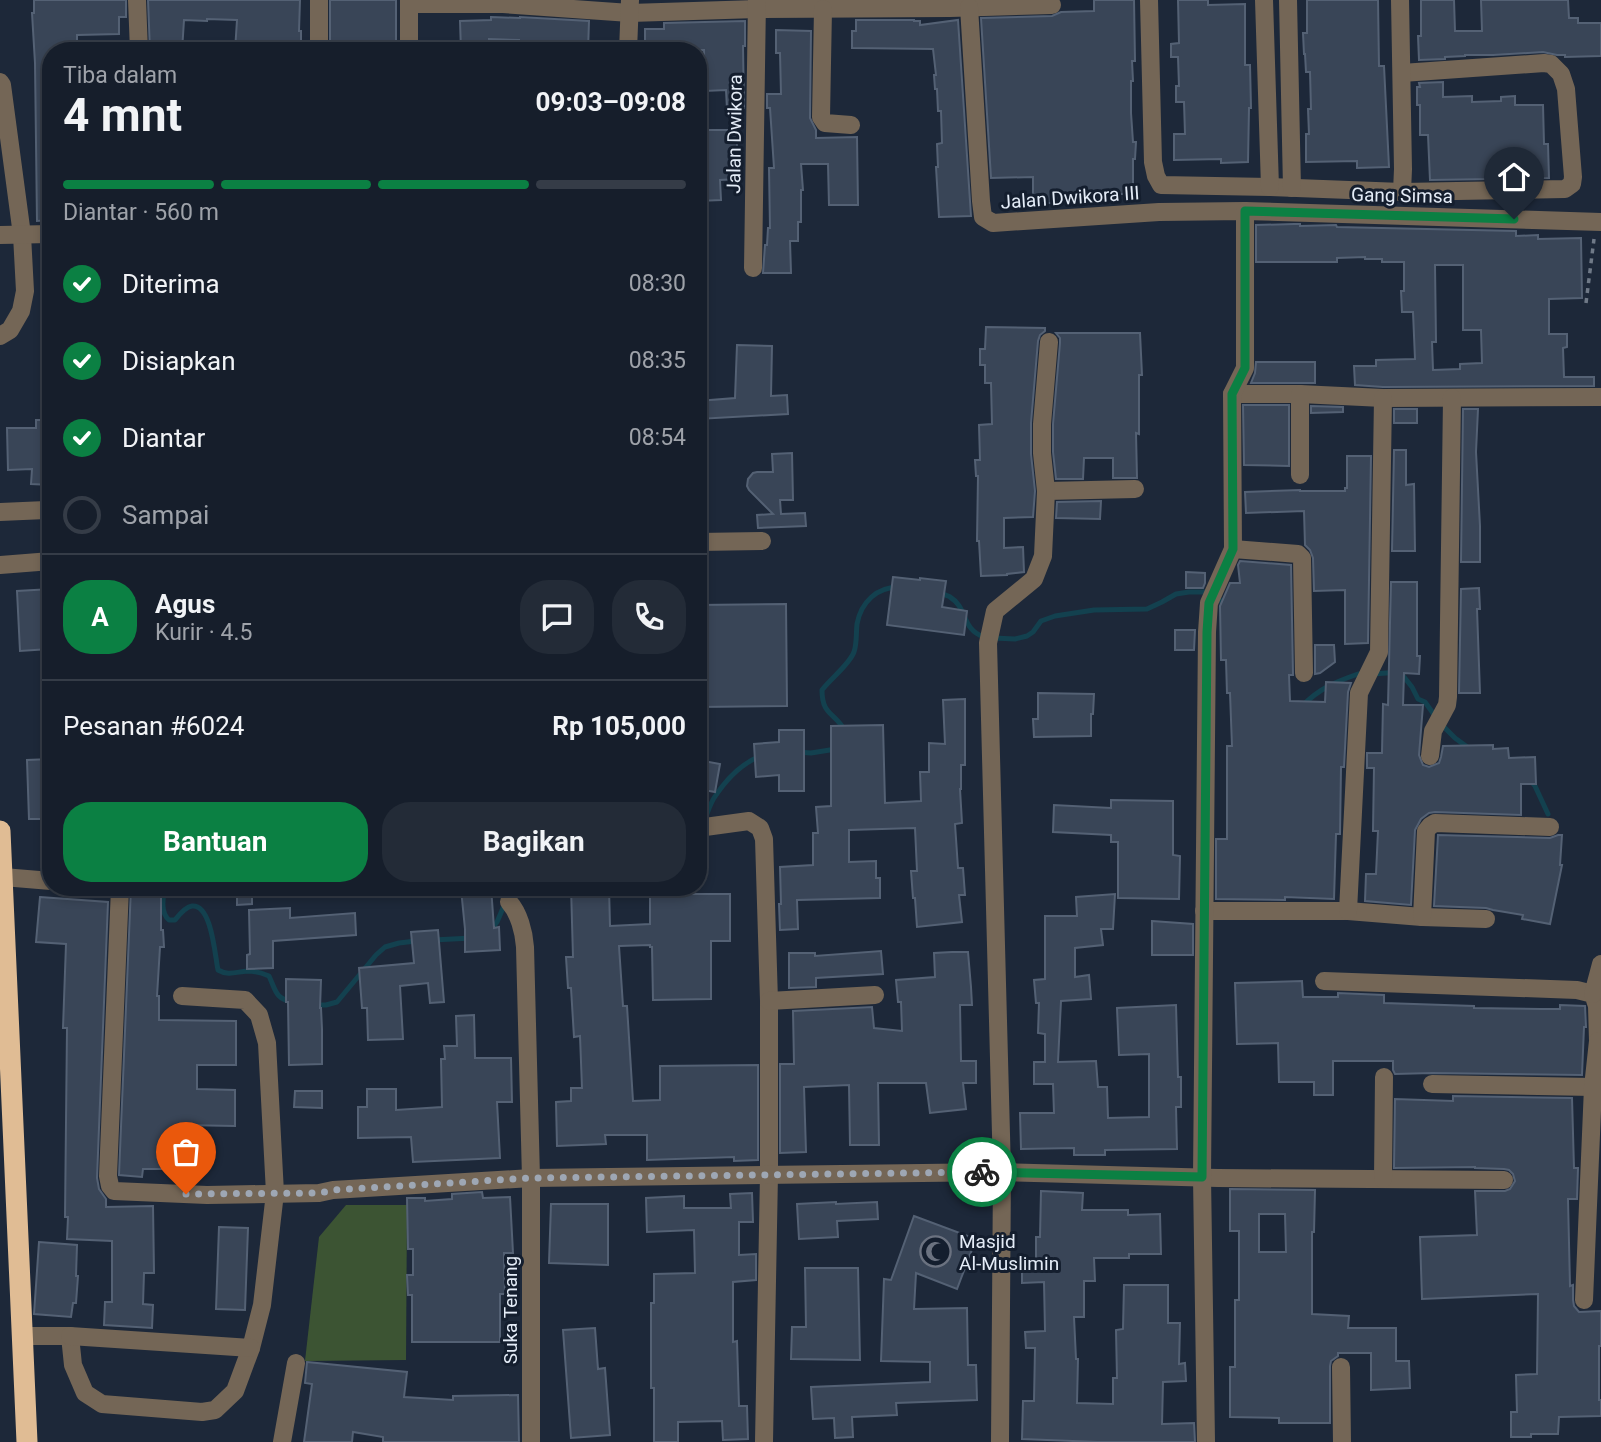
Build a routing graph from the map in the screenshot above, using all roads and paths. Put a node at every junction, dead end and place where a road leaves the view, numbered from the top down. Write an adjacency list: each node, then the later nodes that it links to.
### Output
1 (136, 0): 14 (street)
2 (318, 0): 15 (street)
3 (1149, 0): 21 (street)
4 (1265, 0): 21 (street)
5 (1288, 0): 22 (street)
6 (1400, 0): 18 (street)
7 (409, 2): 8 (street); 16 (street)
8 (503, 2): 11 (street)
9 (757, 4): 11 (street); 13 (street); 29 (street, Jalan Dwikora)
10 (1052, 5): 12 (street)
11 (630, 6): 17 (street)
12 (969, 7): 13 (street); 24 (street, Jalan Dwikora III)
13 (823, 9): 20 (street)
14 (138, 42)
15 (318, 42)
16 (409, 42)
17 (628, 42)
18 (1402, 73): 23 (street); 23 (street)
19 (0, 82): 28 (street)
20 (851, 125)
21 (1270, 187): 22 (street)
22 (1292, 188): 23 (street)
23 (1402, 192)
24 (1245, 211): 25 (street, Gang Simsa); 33 (street)
25 (1599, 222): 30 (path)
26 (42, 234): 28 (street)
27 (0, 235): 28 (street)
28 (22, 235): 31 (street)
29 (753, 268)
30 (1586, 303)
31 (0, 336)
32 (1049, 342): 40 (street)
33 (1232, 394): 34 (street); 45 (street)
34 (1300, 394): 36 (street); 38 (street)
35 (1601, 397): 37 (street)
36 (1383, 398): 37 (street); 58 (street)
37 (1452, 398): 49 (street)
38 (1300, 475)
39 (1135, 489): 40 (street)
40 (1046, 491): 71 (street)
41 (42, 510): 42 (street)
42 (0, 512)
43 (762, 541): 44 (street)
44 (707, 542)
45 (1229, 556): 48 (street); 57 (street)
46 (42, 562): 47 (street)
47 (0, 565)
48 (1304, 673)
49 (1430, 756)
50 (707, 827): 66 (street)
51 (1550, 827): 59 (street)
52 (0, 831): 53 (highway)
53 (3, 877): 54 (street); 79 (highway)
54 (42, 880)
55 (120, 896): 77 (street)
56 (509, 902): 74 (street, Suka Tenang)
57 (1204, 911): 58 (street); 73 (street)
58 (1348, 911): 59 (street)
59 (1422, 917): 60 (street)
60 (1486, 919)
61 (1601, 964): 63 (street)
62 (1324, 981): 63 (street)
63 (1593, 994): 67 (street)
64 (875, 995): 66 (street)
65 (182, 996): 77 (street)
66 (769, 1001): 72 (street)
67 (1600, 1041): 70 (street)
68 (1384, 1077): 75 (street)
69 (1432, 1084): 70 (street)
70 (1593, 1087): 78 (street)
71 (1002, 1172): 72 (street); 73 (street); 88 (street)
72 (769, 1174): 74 (street); 87 (street)
73 (1202, 1177): 75 (street); 89 (street)
74 (531, 1178): 77 (street); 86 (street, Suka Tenang)
75 (1383, 1179): 76 (street)
76 (1504, 1180)
77 (275, 1194): 81 (street)
78 (1584, 1300)
79 (23, 1336): 80 (street); 84 (highway)
80 (71, 1336): 81 (street); 81 (street)
81 (251, 1349)
82 (296, 1363): 85 (street)
83 (1341, 1367): 90 (street)
84 (27, 1442)
85 (282, 1442)
86 (531, 1442)
87 (764, 1442)
88 (1000, 1442)
89 (1206, 1442)
90 (1342, 1442)

